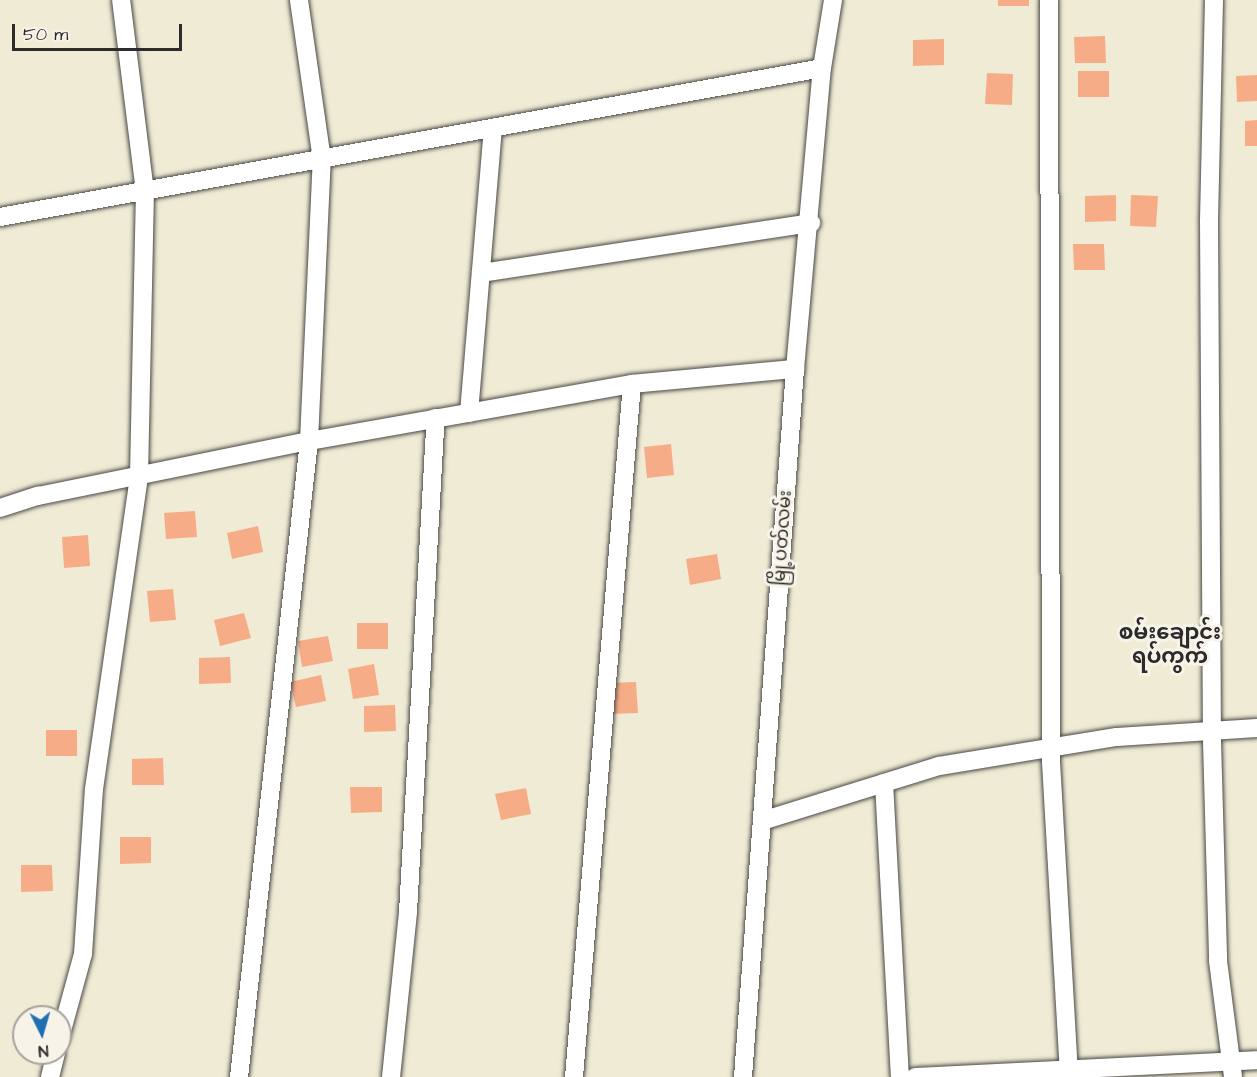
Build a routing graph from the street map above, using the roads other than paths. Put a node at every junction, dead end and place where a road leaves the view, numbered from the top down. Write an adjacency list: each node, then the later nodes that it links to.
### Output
1 (121, 0): 9 (street)
2 (299, 0): 8 (street)
3 (833, 0): 6 (street, မြို့ပတ်လမ်း)
4 (1049, 0): 22 (street)
5 (1214, 0): 21 (street)
6 (822, 68): 7 (street); 11 (street, မြို့ပတ်လမ်း)
7 (493, 129): 8 (street); 12 (street)
8 (322, 160): 9 (street); 17 (street)
9 (145, 192): 10 (street); 18 (street)
10 (0, 218)
11 (811, 223): 12 (street); 13 (street, မြို့ပတ်လမ်း)
12 (481, 273): 15 (street)
13 (795, 369): 14 (street); 24 (street, မြို့ပတ်လမ်း)
14 (632, 384): 15 (street); 31 (street)
15 (469, 413): 16 (street)
16 (436, 418): 17 (street); 30 (street)
17 (309, 441): 18 (street); 29 (street)
18 (139, 476): 19 (street); 25 (street)
19 (0, 508)
20 (1257, 728): 21 (street)
21 (1212, 731): 22 (street); 27 (street)
22 (1052, 748): 23 (street); 28 (street)
23 (884, 783): 24 (street); 33 (street)
24 (762, 821): 32 (street, မြို့ပတ်လမ်း)
25 (69, 1005)
26 (1257, 1060): 27 (street)
27 (1233, 1069): 28 (street)
28 (1069, 1072): 34 (street)
29 (239, 1077)
30 (391, 1077)
31 (574, 1077)
32 (742, 1077)
33 (900, 1077)
34 (915, 1077)

